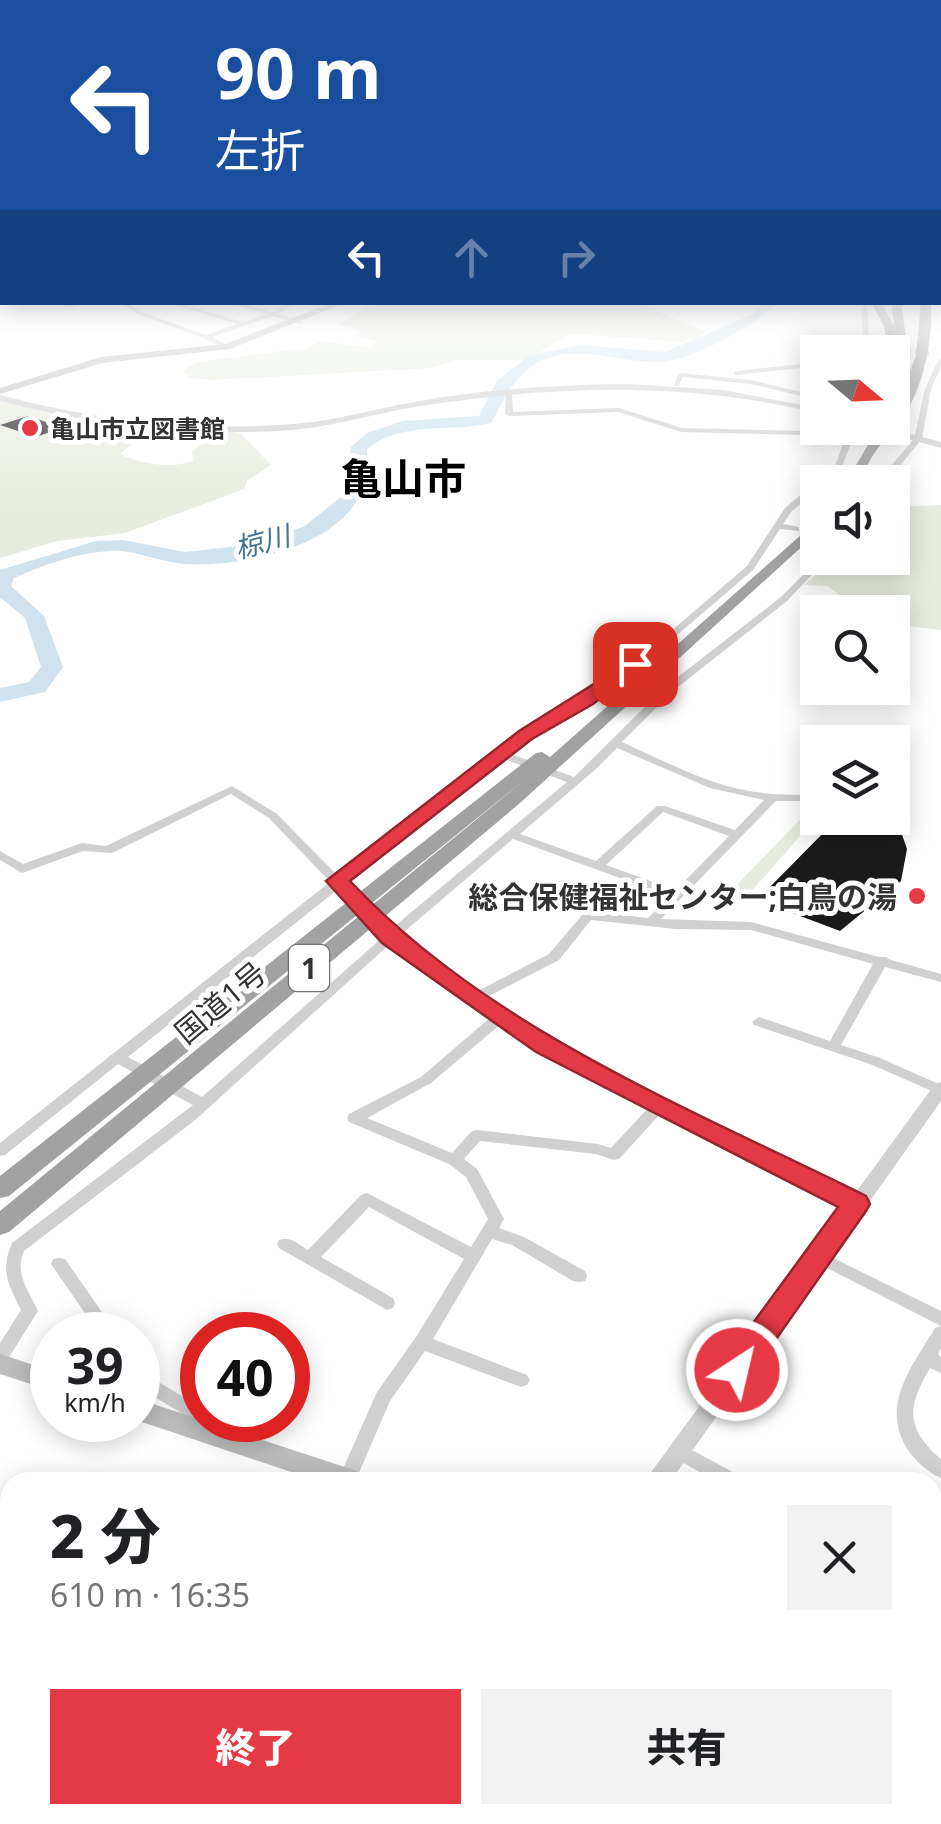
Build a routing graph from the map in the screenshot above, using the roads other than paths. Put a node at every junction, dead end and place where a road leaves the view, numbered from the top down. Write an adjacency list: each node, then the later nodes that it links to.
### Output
1 (148, 355): 9 (main road)
2 (923, 355): 7 (highway)
3 (941, 357): 13 (street)
4 (800, 368): 5 (street)
5 (698, 376): 6 (street); 8 (street)
6 (676, 385): 10 (street); 11 (street)
7 (910, 386)
8 (800, 392)
9 (0, 394): 10 (street)
10 (507, 394): 12 (street)
11 (800, 406)
12 (800, 430)
13 (912, 437): 14 (street); 15 (street)
14 (941, 445)
15 (897, 465)
16 (800, 503): 17 (street)
17 (776, 526): 18 (street); 23 (street)
18 (796, 530)
19 (800, 540): 21 (highway, 国道1号 / 1)
20 (807, 575): 22 (street)
21 (612, 705): 47 (highway, 国道1号 / 1); 49 (highway, 国道1号 / 1)
22 (617, 744): 24 (street); 26 (street)
23 (504, 755): 24 (street); 31 (street)
24 (570, 779): 27 (street)
25 (800, 798): 26 (street)
26 (772, 799): 28 (street)
27 (510, 834): 30 (street); 34 (street)
28 (737, 835): 30 (street); 32 (street)
29 (0, 855): 31 (street)
30 (599, 865): 32 (street)
31 (341, 886): 34 (street); 41 (street)
32 (678, 895): 33 (street)
33 (650, 923): 35 (street); 37 (street)
34 (387, 933): 37 (street); 43 (street)
35 (882, 960): 36 (street); 40 (street)
36 (941, 978)
37 (477, 998): 38 (street)
38 (502, 1016): 44 (street); 46 (street)
39 (758, 1022): 40 (street)
40 (833, 1047): 42 (street)
41 (117, 1058): 43 (street); 45 (street)
42 (940, 1089): 48 (street)
43 (200, 1102): 62 (street)
44 (660, 1106): 46 (street); 48 (street)
45 (0, 1152)
46 (454, 1160): 50 (street)
47 (0, 1189)
48 (856, 1204): 53 (street)
49 (0, 1225)
50 (488, 1232): 52 (street); 56 (street)
51 (285, 1244): 54 (street)
52 (473, 1256): 54 (street); 61 (street)
53 (819, 1257): 59 (street); 67 (street)
54 (310, 1258): 57 (street)
55 (59, 1264): 58 (street)
56 (579, 1276)
57 (386, 1303)
58 (93, 1312)
59 (941, 1319)
60 (941, 1332): 63 (street)
61 (422, 1342): 65 (street); 70 (street)
62 (0, 1360): 64 (main road)
63 (934, 1361): 68 (street)
64 (30, 1372)
65 (521, 1380)
66 (234, 1442): 69 (main road)
67 (679, 1451): 71 (street); 72 (street)
68 (941, 1470)
69 (323, 1472)
70 (353, 1472)
71 (664, 1472)
72 (716, 1472)

